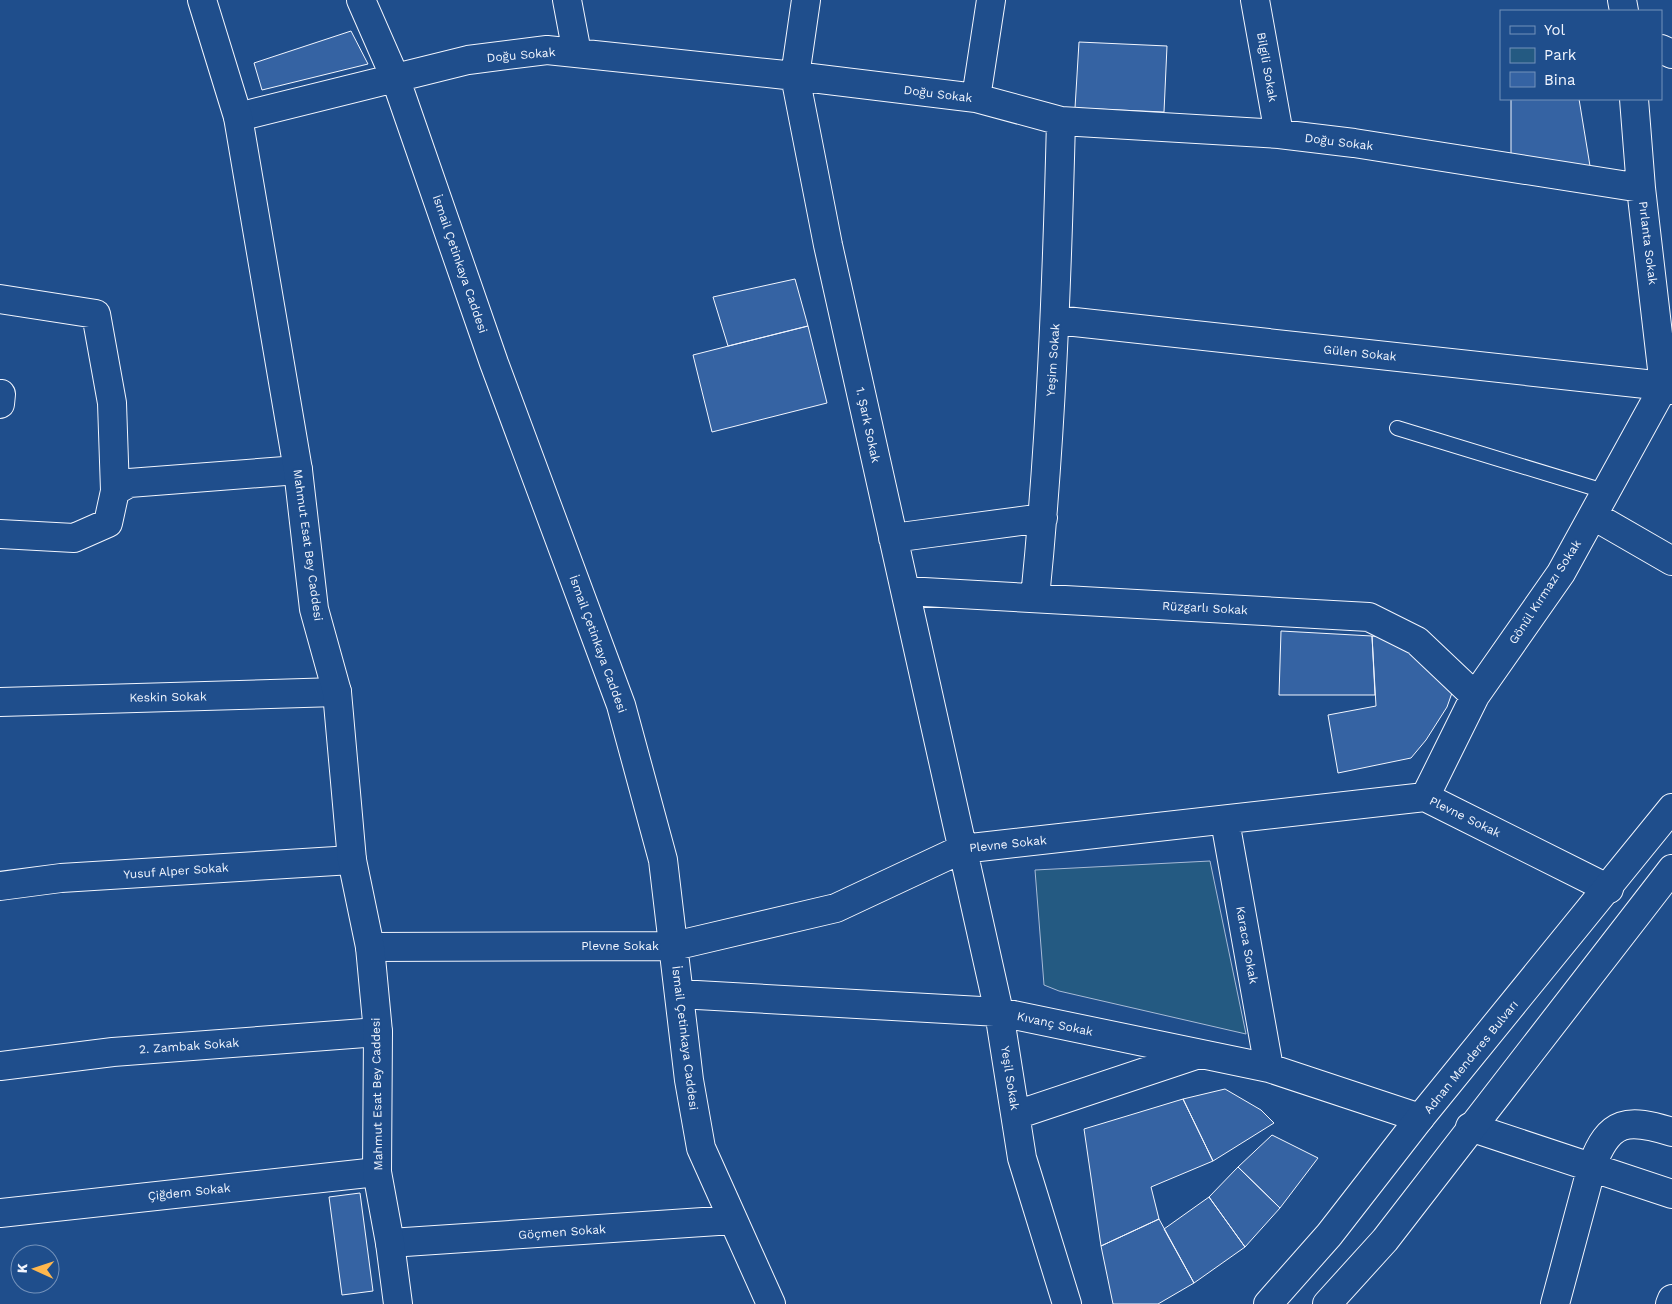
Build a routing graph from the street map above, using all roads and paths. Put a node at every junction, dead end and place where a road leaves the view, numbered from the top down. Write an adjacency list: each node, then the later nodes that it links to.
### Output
1 (202, 0): 12 (street, Mahmut Esat Bey Caddesi)
2 (361, 0): 9 (street, İsmail Çetinkaya Caddesi)
3 (566, 0): 7 (street)
4 (806, 0): 8 (street, 1. Şark Sokak)
5 (991, 0): 10 (street)
6 (1255, 0): 14 (street, Bilgili Sokak)
7 (577, 53): 8 (street, Doğu Sokak); 9 (street, Doğu Sokak)
8 (795, 76): 10 (street, Doğu Sokak); 26 (street, 1. Şark Sokak)
9 (396, 80): 12 (street, Doğu Sokak); 41 (street, İsmail Çetinkaya Caddesi)
10 (976, 98): 13 (street, Doğu Sokak)
11 (1634, 100): 15 (street, Pırlanta Sokak)
12 (238, 118): 20 (street, Mahmut Esat Bey Caddesi)
13 (1061, 121): 14 (street, Doğu Sokak); 17 (street, Yeşim Sokak)
14 (1279, 134): 15 (street, Doğu Sokak)
15 (1641, 188): 18 (street, Pırlanta Sokak)
16 (0, 299): 21 (street)
17 (1056, 320): 18 (street, Gülen Sokak); 24 (street, Yeşim Sokak)
18 (1668, 388): 22 (street, Gönül Kırmazı Sokak)
19 (1396, 428): 22 (lane)
20 (298, 470): 21 (street); 30 (street, Mahmut Esat Bey Caddesi)
21 (115, 491): 25 (street)
22 (1607, 492): 23 (street, Gönül Kırmazı Sokak)
23 (1594, 516): 27 (street); 31 (street, Gönül Kırmazı Sokak)
24 (1043, 518): 26 (street); 29 (street, Yeşim Sokak)
25 (0, 534)
26 (893, 538): 28 (street, 1. Şark Sokak)
27 (1672, 561)
28 (906, 591): 29 (street, Rüzgarlı Sokak); 36 (street, 1. Şark Sokak)
29 (1035, 598): 31 (street, Rüzgarlı Sokak)
30 (336, 692): 32 (street, Keskin Sokak); 37 (street, Mahmut Esat Bey Caddesi)
31 (1475, 696): 33 (street, Gönül Kırmazı Sokak)
32 (0, 702)
33 (1425, 797): 35 (street, Plevne Sokak); 40 (street, Plevne Sokak)
34 (1672, 808): 40 (street, Adnan Menderes Bulvarı)
35 (1225, 821): 36 (street, Plevne Sokak); 48 (street, Karaca Sokak)
36 (962, 849): 41 (street, Plevne Sokak); 44 (street, Yeşil Sokak)
37 (352, 860): 39 (street, Yusuf Alper Sokak); 42 (street, Mahmut Esat Bey Caddesi)
38 (1670, 875): 51 (street)
39 (0, 886)
40 (1609, 889): 50 (street, Adnan Menderes Bulvarı)
41 (674, 946): 42 (street, Plevne Sokak); 43 (street, İsmail Çetinkaya Caddesi)
42 (370, 947): 45 (street, Mahmut Esat Bey Caddesi)
43 (679, 994): 44 (street, Kıvanç Sokak); 57 (street, İsmail Çetinkaya Caddesi)
44 (1000, 1012): 46 (street, Kıvanç Sokak); 49 (street, Yeşil Sokak)
45 (378, 1032): 47 (street, 2. Zambak Sokak); 54 (street, Mahmut Esat Bey Caddesi)
46 (1200, 1054): 48 (street, Kıvanç Sokak); 49 (street)
47 (0, 1066)
48 (1269, 1068): 50 (street, Kıvanç Sokak)
49 (1016, 1115): 62 (street, Yeşil Sokak)
50 (1420, 1118): 63 (street, Adnan Menderes Bulvarı)
51 (1470, 1127): 53 (street); 64 (street)
52 (1672, 1132): 53 (street)
53 (1592, 1166): 55 (street); 65 (street)
54 (378, 1172): 56 (street, Çiğdem Sokak); 58 (street, Mahmut Esat Bey Caddesi)
55 (1672, 1194)
56 (0, 1213)
57 (733, 1220): 58 (street, Göçmen Sokak); 61 (street, İsmail Çetinkaya Caddesi)
58 (390, 1243): 60 (street, Mahmut Esat Bey Caddesi)
59 (1672, 1299): 66 (street)
60 (398, 1304)
61 (771, 1304)
62 (1067, 1304)
63 (1268, 1304)
64 (1328, 1304)
65 (1555, 1304)
66 (1670, 1304)

